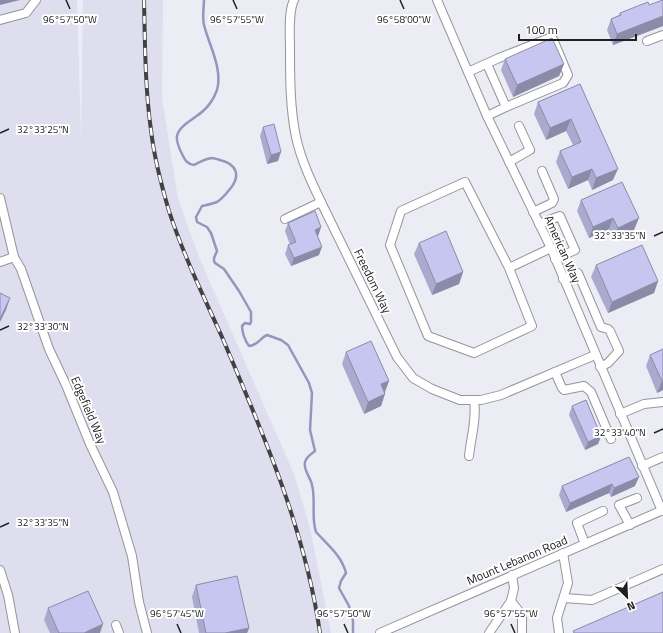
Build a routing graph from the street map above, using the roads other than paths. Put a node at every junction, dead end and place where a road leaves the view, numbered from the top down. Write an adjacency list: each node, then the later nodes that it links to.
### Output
1 (36, 0): 4 (street)
2 (294, 0): 15 (street, Freedom Way)
3 (437, 0): 8 (street, American Way)
4 (0, 20)
5 (663, 35): 6 (street)
6 (647, 41)
7 (487, 64): 8 (street); 9 (street); 9 (street)
8 (468, 72): 10 (street, American Way)
9 (506, 107): 10 (street)
10 (487, 116): 12 (street, American Way)
11 (519, 126): 12 (street)
12 (508, 162): 16 (street, American Way)
13 (542, 171): 16 (street)
14 (0, 198): 20 (street, Edgefield Way)
15 (321, 202): 17 (street); 28 (street, Freedom Way)
16 (533, 212): 18 (street, American Way)
17 (285, 219)
18 (539, 224): 19 (street, American Way); 21 (street)
19 (551, 248): 21 (street, American Way); 23 (street)
20 (14, 257): 22 (street); 47 (street, Edgefield Way)
21 (555, 259): 24 (street, American Way)
22 (0, 262)
23 (509, 268): 23 (street)
24 (564, 279): 25 (street, American Way); 26 (street)
25 (595, 355): 26 (street, American Way); 27 (street, Freedom Way)
26 (600, 367): 30 (street, American Way)
27 (555, 372): 28 (street, Freedom Way); 31 (street)
28 (474, 400): 32 (street)
29 (663, 402): 30 (street)
30 (620, 414): 34 (street, American Way)
31 (611, 439)
32 (469, 456)
33 (663, 457): 34 (street)
34 (642, 466): 37 (street, American Way)
35 (636, 498): 38 (street)
36 (603, 511): 39 (street)
37 (662, 511): 38 (street, Mount Lebanon Road)
38 (630, 525): 39 (street, Mount Lebanon Road)
39 (585, 544): 40 (street, Mount Lebanon Road)
40 (563, 553): 43 (street, Mount Lebanon Road); 44 (street)
41 (663, 569): 44 (street)
42 (0, 570): 46 (street)
43 (512, 576): 45 (street); 48 (street, Mount Lebanon Road)
44 (564, 598): 51 (street)
45 (511, 601): 49 (street); 50 (street)
46 (15, 633)
47 (147, 633)
48 (381, 633)
49 (489, 633)
50 (522, 633)
51 (560, 633)

